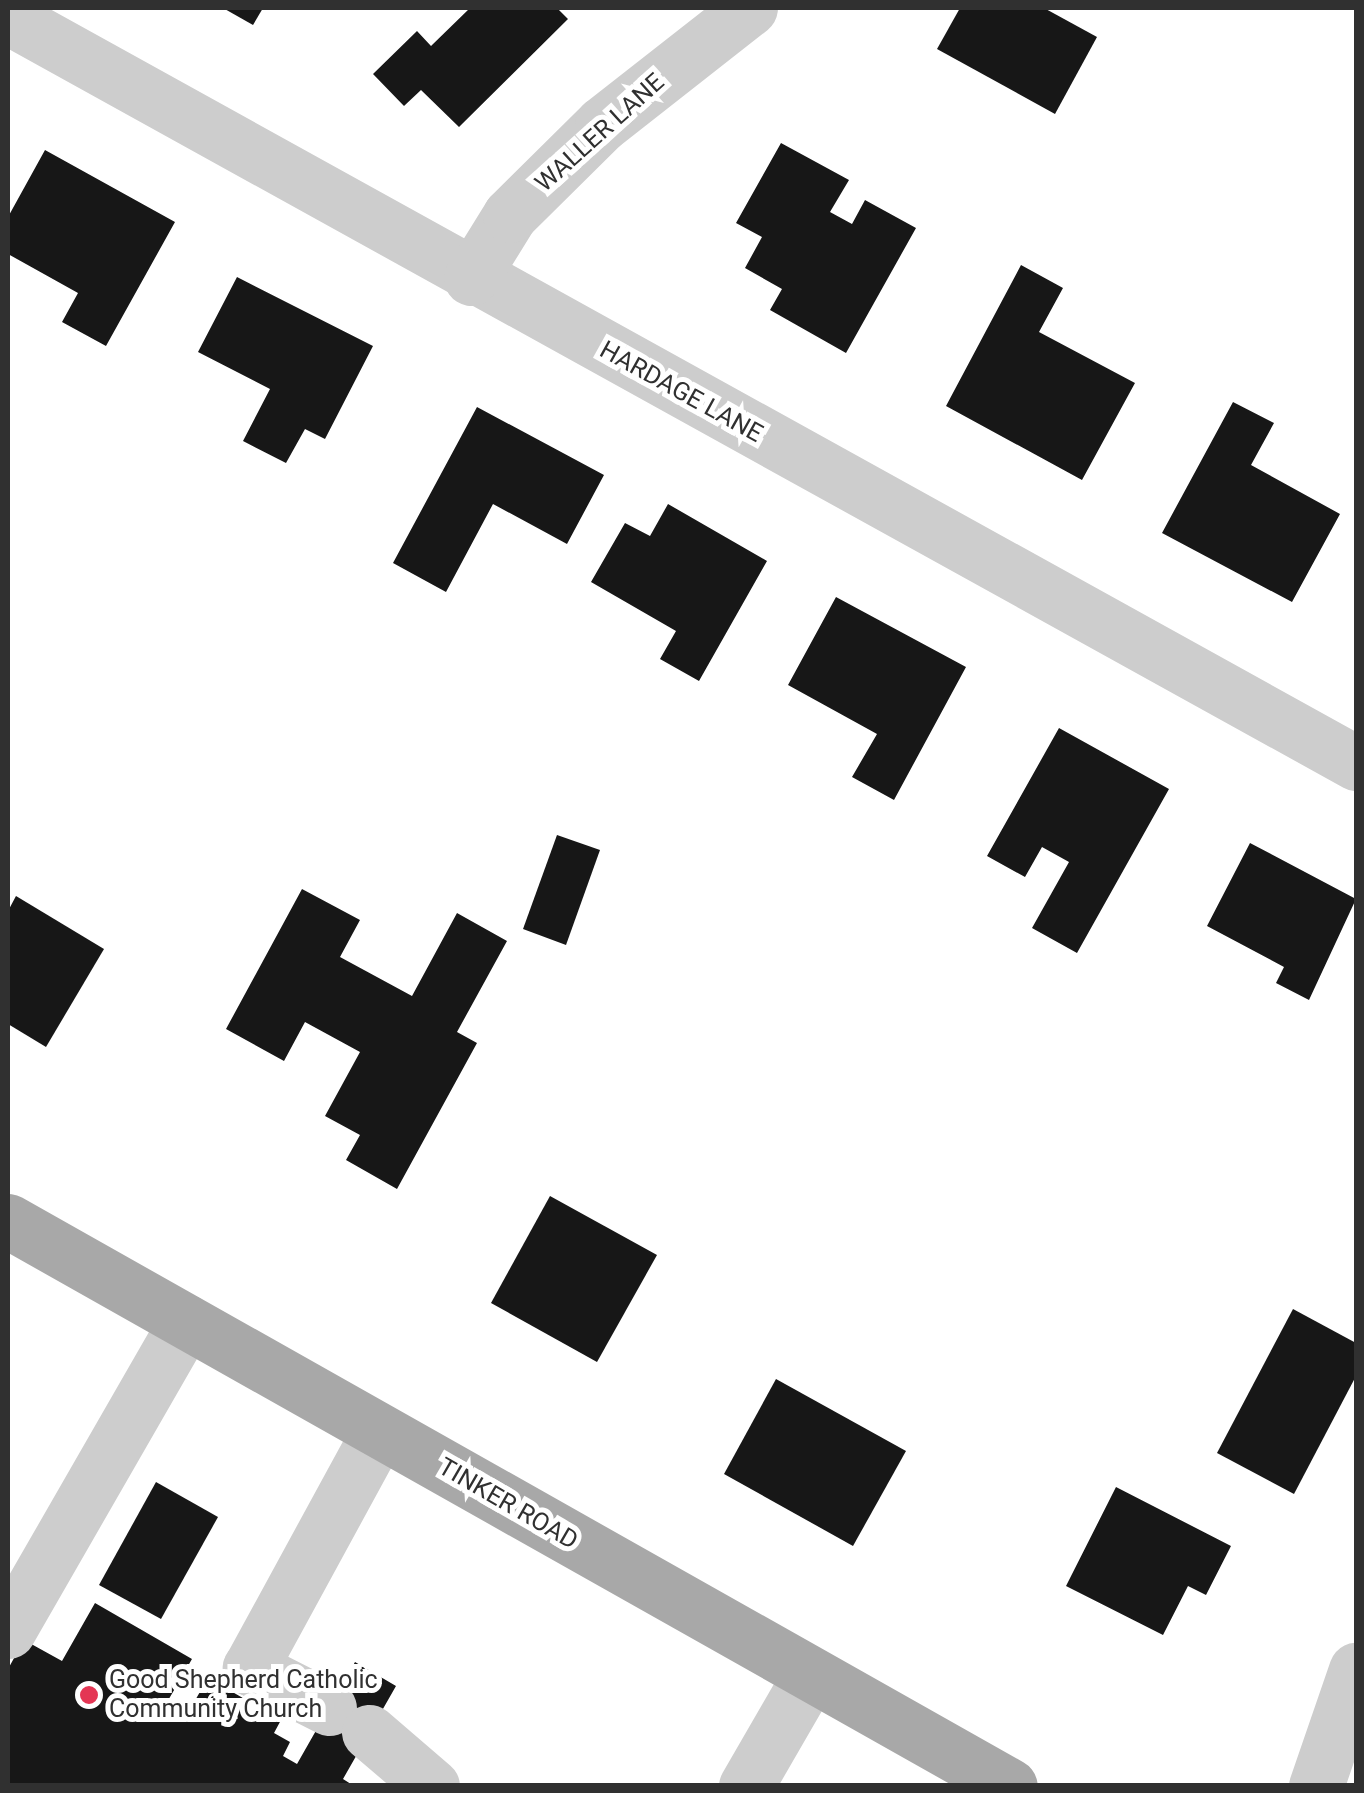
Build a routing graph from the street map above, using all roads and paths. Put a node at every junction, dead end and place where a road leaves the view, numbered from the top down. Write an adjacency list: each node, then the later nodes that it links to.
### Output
1 (750, 8): 3 (street, WALLER LANE)
2 (8, 17): 3 (street, HARDAGE LANE)
3 (471, 278): 4 (street, HARDAGE LANE)
4 (1356, 763)
5 (8, 1221): 6 (main road, TINKER ROAD)
6 (186, 1322): 7 (main road, TINKER ROAD); 8 (street)
7 (380, 1432): 10 (main road, TINKER ROAD); 11 (street)
8 (8, 1631)
9 (1356, 1670): 14 (street)
10 (810, 1675): 12 (street); 13 (main road, TINKER ROAD)
11 (432, 1786)
12 (746, 1786)
13 (1010, 1786)
14 (1316, 1786)

